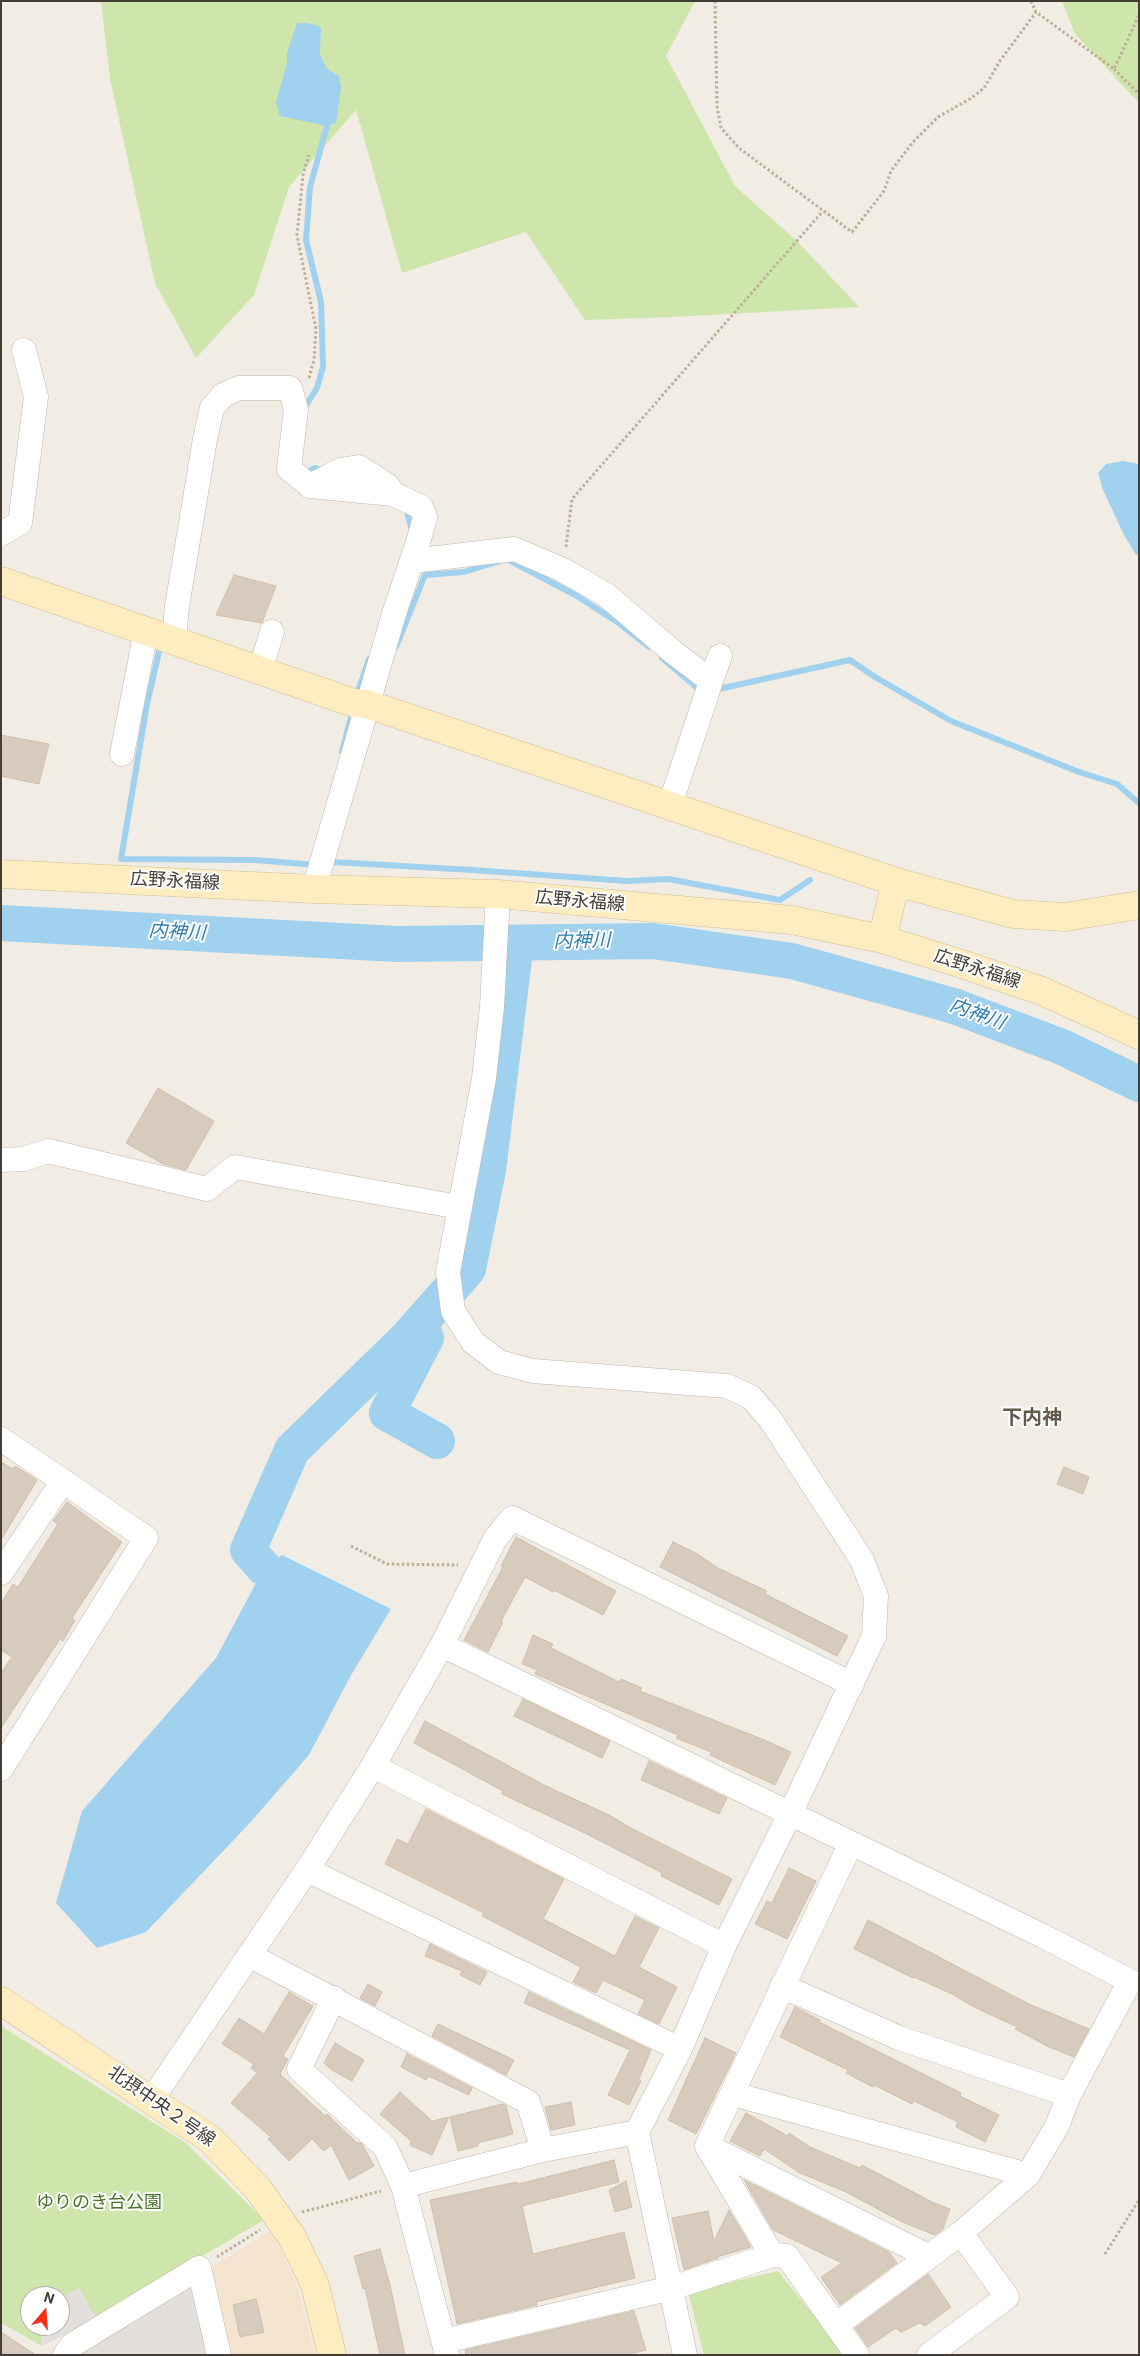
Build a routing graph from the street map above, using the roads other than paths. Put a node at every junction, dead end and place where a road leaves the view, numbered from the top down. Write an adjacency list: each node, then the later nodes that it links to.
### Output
1 (24, 350): 2 (street)
2 (1, 534)
3 (412, 561): 7 (street); 10 (street); 11 (street)
4 (1, 581): 5 (street)
5 (146, 631): 7 (street); 12 (street)
6 (272, 632): 9 (street)
7 (174, 640): 9 (street)
8 (720, 656): 10 (street)
9 (260, 670): 11 (street)
10 (712, 681): 13 (street)
11 (367, 704): 13 (street); 16 (street)
12 (122, 754)
13 (670, 805): 15 (street)
14 (1, 874): 16 (street, 広野永福線)
15 (896, 882): 18 (street); 19 (street)
16 (314, 888): 17 (street, 広野永福線)
17 (498, 902): 19 (street, 広野永福線); 22 (street)
18 (1139, 905)
19 (882, 938): 20 (street, 広野永福線)
20 (1139, 1034)
21 (1, 1160): 22 (street)
22 (459, 1206): 27 (street)
23 (1, 1439): 24 (street)
24 (63, 1481): 25 (street); 29 (street)
25 (1, 1573)
26 (442, 1645): 27 (street); 28 (street); 30 (street)
27 (852, 1684): 30 (street)
28 (373, 1766): 32 (street); 33 (street)
29 (1, 1769)
30 (790, 1814): 31 (street); 33 (street)
31 (851, 1843): 35 (street); 40 (street)
32 (307, 1870): 34 (street); 38 (street)
33 (724, 1946): 38 (street)
34 (249, 1955): 36 (street); 41 (street)
35 (782, 1986): 39 (street); 40 (street)
36 (334, 1998): 44 (street); 46 (street)
37 (1, 2001): 41 (street, 北摂中央２号線)
38 (680, 2049): 42 (street)
39 (733, 2094): 43 (street); 45 (street)
40 (1069, 2095): 45 (street)
41 (152, 2098): 55 (street, 北摂中央２号線)
42 (637, 2132): 44 (street); 50 (street)
43 (707, 2146): 48 (street); 49 (street)
44 (543, 2150): 46 (street)
45 (1028, 2175): 47 (street)
46 (403, 2186): 52 (street)
47 (961, 2232): 49 (street); 58 (street)
48 (772, 2255): 50 (street); 51 (street)
49 (928, 2256): 51 (street)
50 (672, 2288): 52 (street); 56 (street)
51 (836, 2325): 57 (street)
52 (446, 2348)
53 (65, 2355): 54 (street)
54 (219, 2355)
55 (332, 2355)
56 (685, 2355)
57 (857, 2355)
58 (929, 2355)

